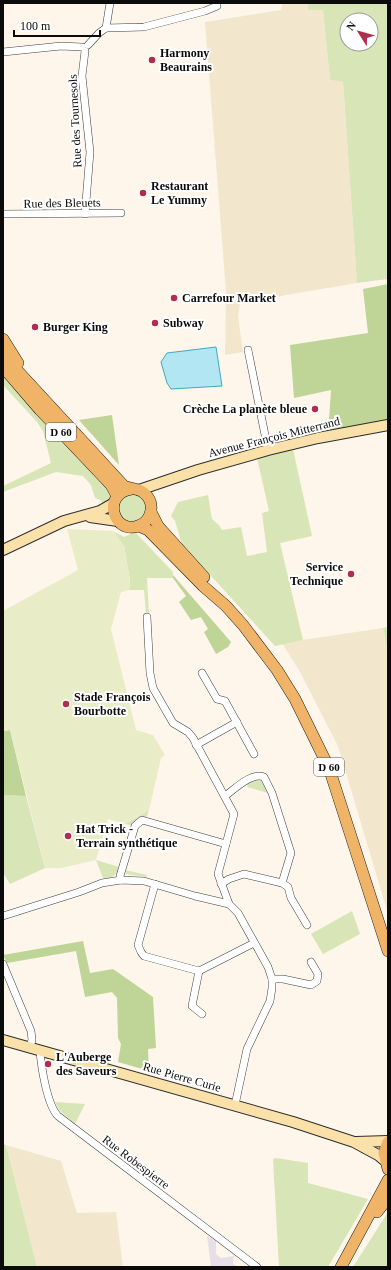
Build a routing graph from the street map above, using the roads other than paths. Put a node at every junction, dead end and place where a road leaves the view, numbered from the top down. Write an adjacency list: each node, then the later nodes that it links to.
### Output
1 (110, 3): 3 (street)
2 (217, 6): 3 (street)
3 (106, 28): 4 (street)
4 (85, 47): 5 (street); 8 (street, Rue des Tournesols)
5 (3, 52)
6 (121, 213): 8 (street, Rue des Bleuets)
7 (3, 214): 8 (street, Rue des Bleuets)
8 (85, 214)
9 (3, 339): 13 (main road)
10 (248, 350): 15 (street)
11 (3, 355): 13 (main road, D 60)
12 (3, 368): 18 (main road, D 60)
13 (46, 400): 17 (main road, D 60)
14 (388, 425): 15 (main road, Avenue François Mitterrand)
15 (268, 450): 16 (main road, Avenue François Mitterrand)
16 (167, 481): 17 (main road, Avenue François Mitterrand); 19 (main road)
17 (135, 489): 18 (main road); 19 (main road)
18 (115, 500): 20 (main road); 21 (main road)
19 (150, 507): 22 (main road); 24 (main road, D 60)
20 (84, 516): 21 (main road); 23 (main road)
21 (118, 521): 22 (main road)
22 (139, 526): 24 (main road, D 60)
23 (3, 550)
24 (226, 606): 40 (main road, D 60)
25 (147, 617): 28 (street)
26 (202, 673): 27 (street)
27 (237, 722): 28 (street); 29 (street)
28 (194, 742): 30 (street)
29 (254, 754)
30 (225, 796): 31 (street); 33 (street)
31 (226, 844): 32 (street); 35 (street)
32 (121, 880): 34 (street); 37 (street)
33 (282, 883): 35 (street); 38 (street)
34 (155, 884): 36 (street); 43 (street)
35 (221, 884): 36 (street)
36 (229, 904): 39 (street)
37 (3, 916)
38 (307, 925)
39 (254, 943): 43 (street); 44 (street)
40 (388, 951)
41 (311, 962): 44 (street)
42 (3, 964): 47 (street, Rue Robespierre)
43 (199, 971): 45 (street)
44 (272, 979): 48 (street)
45 (202, 1014)
46 (3, 1040): 47 (main road, Rue Pierre Curie)
47 (35, 1049): 48 (main road, Rue Pierre Curie); 55 (street, Rue Robespierre)
48 (235, 1105): 50 (main road, Rue Pierre Curie)
49 (388, 1141): 50 (main road, Rue Pierre Curie); 51 (main road)
50 (354, 1142): 51 (main road, Rue Pierre Curie)
51 (386, 1165)
52 (388, 1180): 54 (main road)
53 (388, 1198): 54 (main road)
54 (360, 1233): 56 (main road)
55 (256, 1267)
56 (340, 1267)

